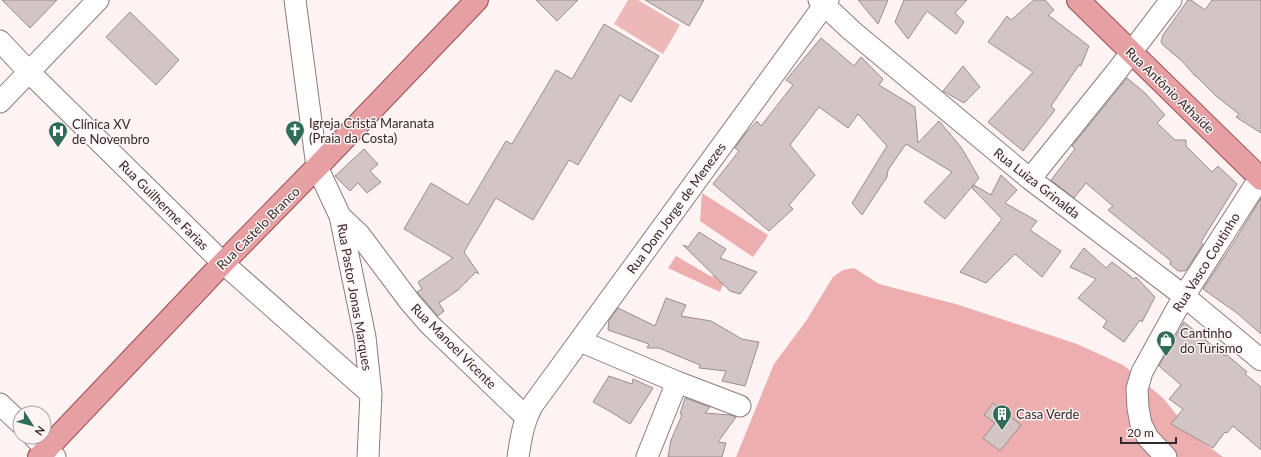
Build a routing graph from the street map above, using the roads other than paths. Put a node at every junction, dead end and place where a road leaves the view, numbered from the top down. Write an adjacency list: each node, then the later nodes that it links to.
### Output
1 (98, 0): 9 (street)
2 (295, 0): 11 (street, Rua Pastor Jonas Marques)
3 (477, 0): 11 (main road, Rua Castelo Branco)
4 (1078, 0): 8 (main road, Rua Antônio Athaíde)
5 (1171, 0): 8 (street)
6 (824, 2): 13 (street, Rua Luiza Grinalda); 17 (street, Rua Dom Jorge de Menezes)
7 (0, 41): 9 (street, Rua Guilherme Farias)
8 (1131, 52): 12 (main road, Rua Antônio Athaíde); 13 (street)
9 (29, 72): 10 (street); 15 (street, Rua Guilherme Farias)
10 (0, 102)
11 (318, 167): 14 (street, Rua Pastor Jonas Marques); 15 (main road, Rua Castelo Branco)
12 (1261, 178): 16 (street, Rua Vasco Coutinho)
13 (1030, 179): 16 (street, Rua Luiza Grinalda)
14 (340, 216): 20 (street, Rua Pastor Jonas Marques); 24 (street, Rua Manoel Vicente)
15 (223, 263): 20 (street, Rua Guilherme Farias); 25 (main road, Rua Castelo Branco)
16 (1184, 296): 18 (street, Rua Luiza Grinalda); 29 (street, Rua Vasco Coutinho)
17 (580, 341): 19 (street); 24 (street, Rua Dom Jorge de Menezes)
18 (1261, 360)
19 (677, 382): 22 (street); 28 (street)
20 (371, 394): 26 (street, Rua Pastor Jonas Marques)
21 (0, 404): 23 (street)
22 (740, 406)
23 (12, 415)
24 (526, 417): 27 (street, Rua Dom Jorge de Menezes)
25 (44, 450)
26 (368, 457)
27 (518, 457)
28 (647, 457)
29 (1166, 457)

